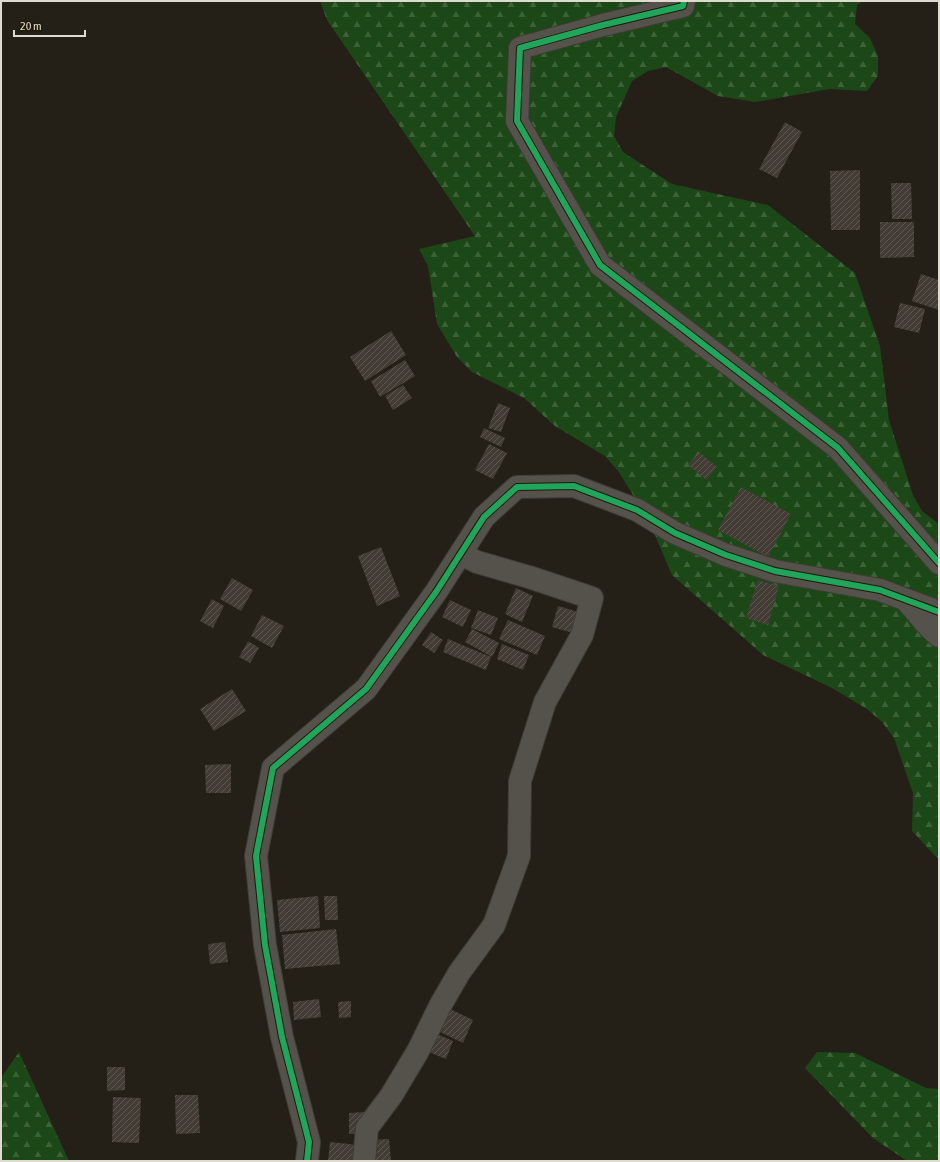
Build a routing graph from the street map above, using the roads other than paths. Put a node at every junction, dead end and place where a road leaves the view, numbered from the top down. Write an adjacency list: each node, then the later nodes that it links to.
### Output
1 (684, 1): 3 (street)
2 (461, 554): 4 (street); 7 (street); 8 (street)
3 (939, 563)
4 (905, 599): 5 (street); 6 (street)
5 (939, 612)
6 (939, 636)
7 (307, 1161)
8 (364, 1161)

